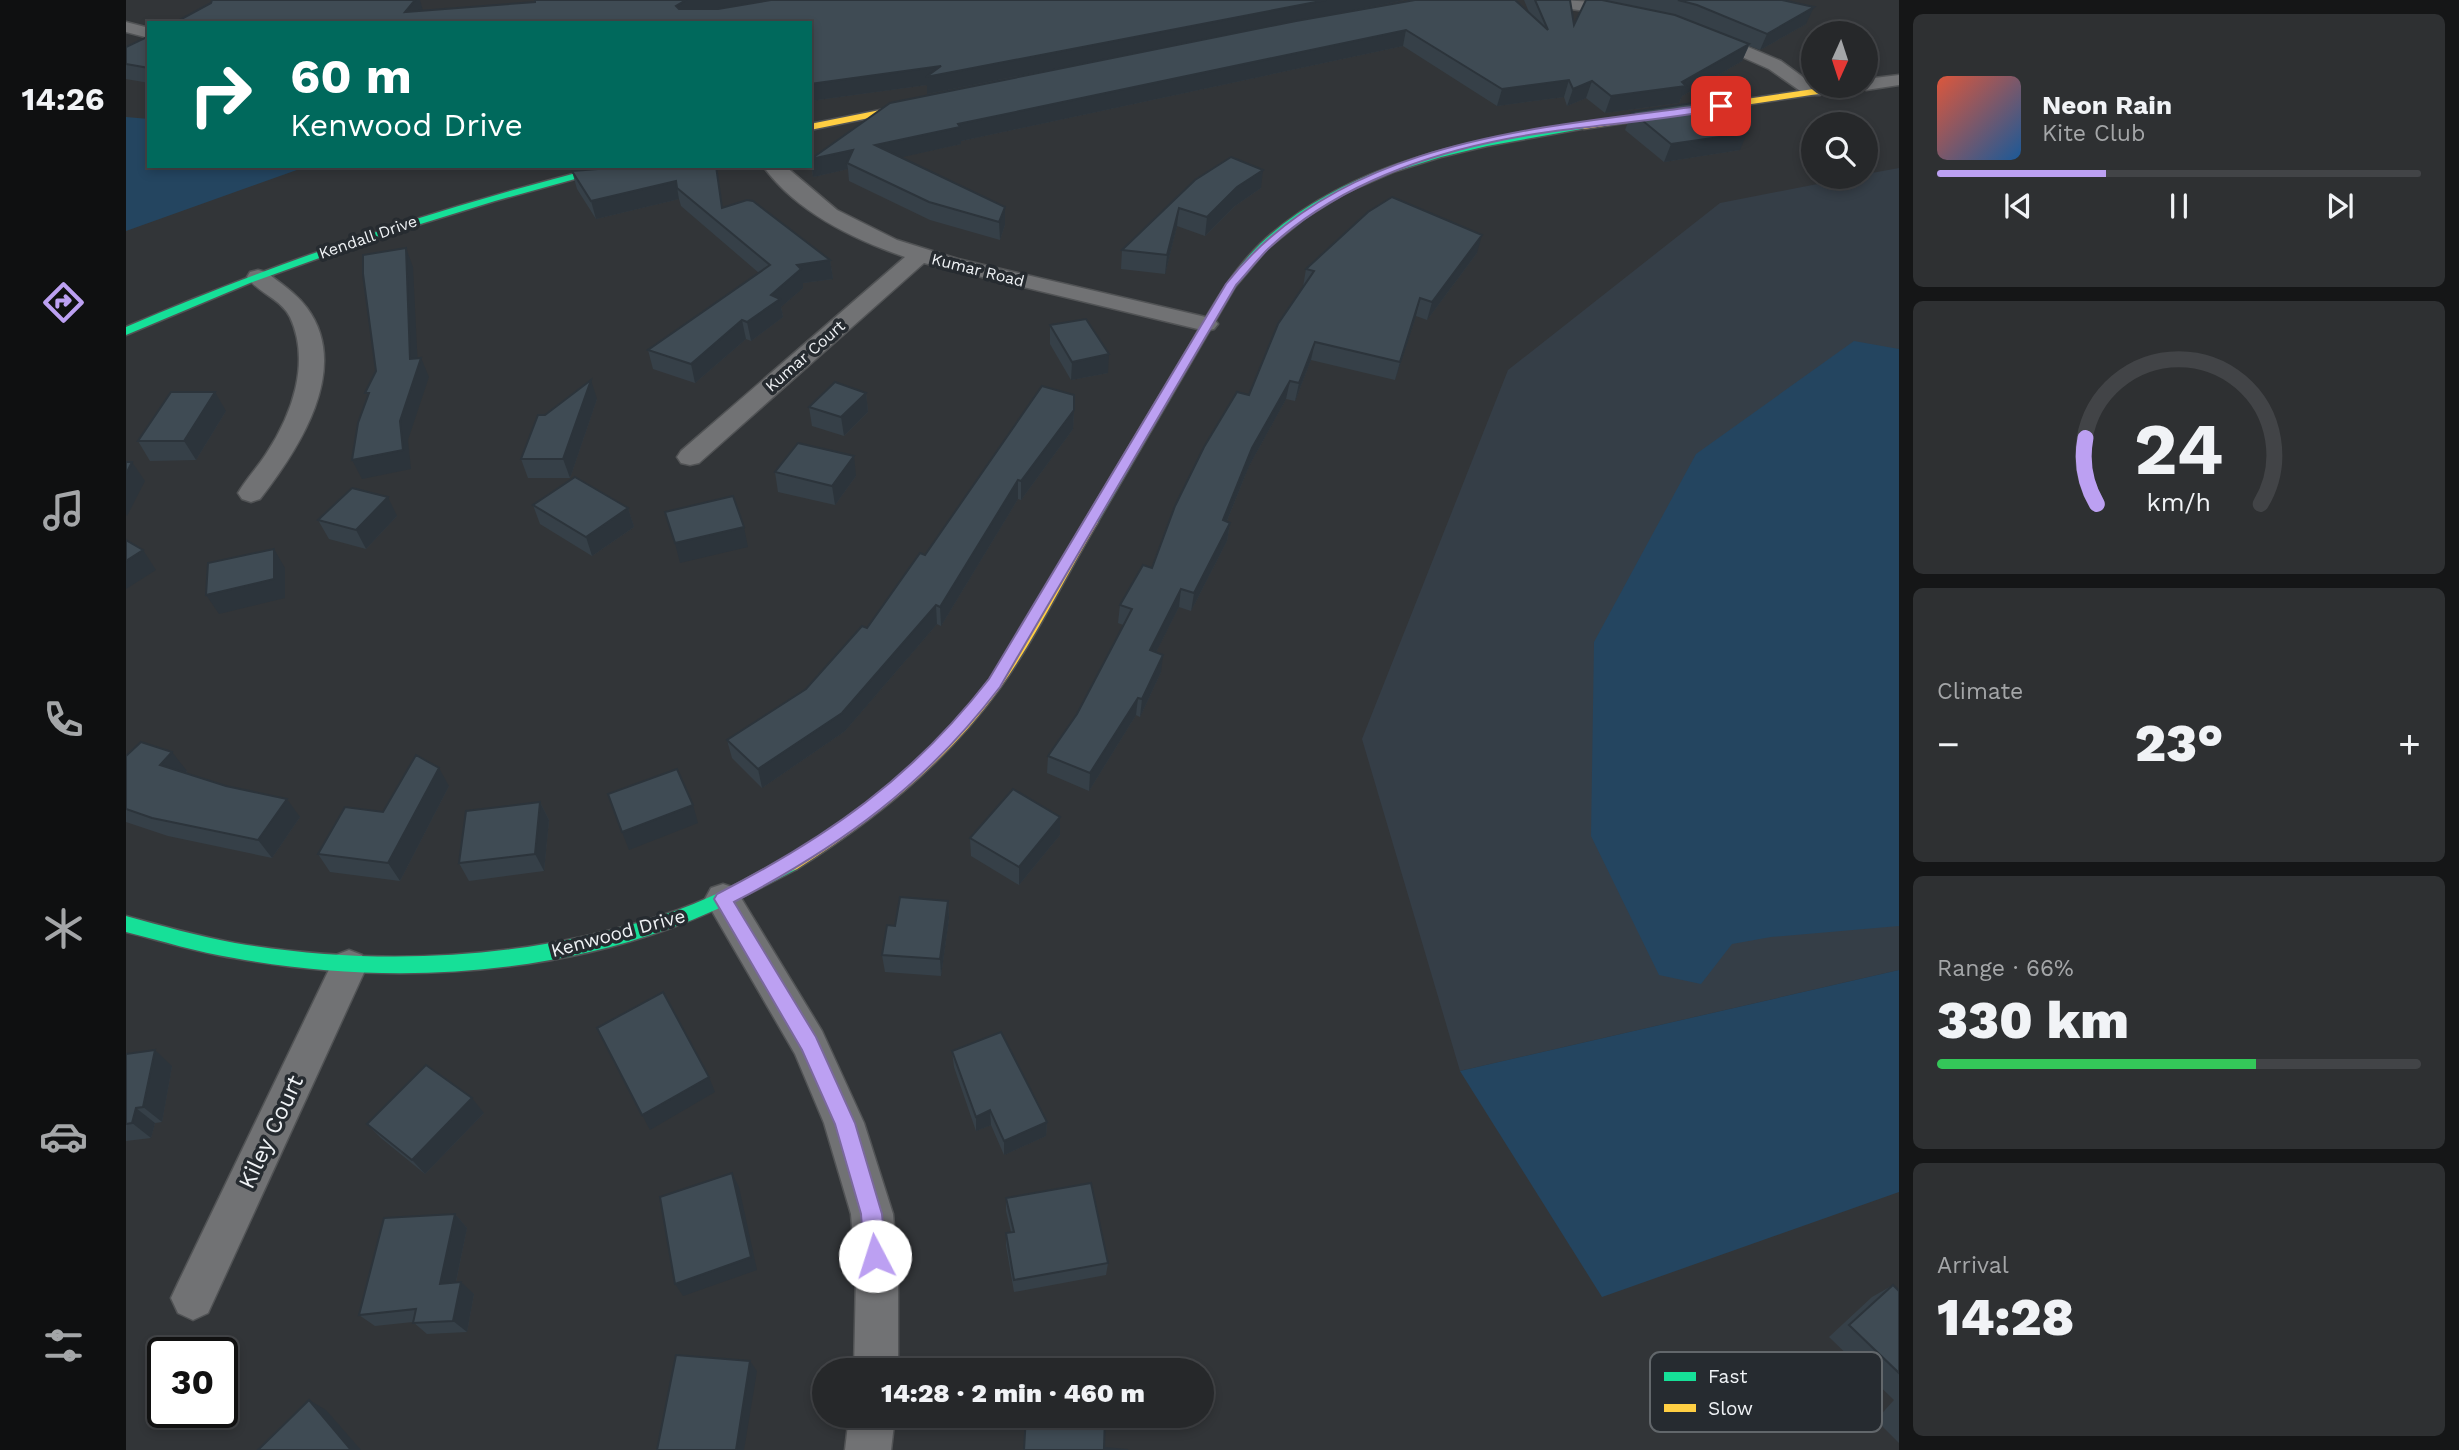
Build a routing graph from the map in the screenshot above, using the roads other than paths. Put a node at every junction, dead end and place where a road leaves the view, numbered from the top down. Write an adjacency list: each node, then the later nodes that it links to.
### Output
1 (1540, 0): 2 (street)
2 (1639, 13)
3 (126, 27): 5 (street)
4 (1694, 30): 7 (street)
5 (147, 32)
6 (1899, 80): 8 (street)
7 (1801, 83)
8 (1878, 83)
9 (1801, 93): 16 (street, Kenwood Drive)
10 (945, 100): 11 (street)
11 (812, 127)
12 (610, 168): 15 (street, Kendall Drive)
13 (775, 168): 14 (street, Kumar Road)
14 (920, 256): 16 (street, Kumar Road); 18 (street, Kumar Court)
15 (258, 277): 17 (street, Kendall Drive); 19 (street)
16 (1206, 324): 20 (street, Kenwood Drive)
17 (126, 331)
18 (690, 457)
19 (251, 492)
20 (723, 899): 22 (street, Kenwood Drive); 24 (street)
21 (126, 924): 22 (street, Kenwood Drive)
22 (349, 966): 23 (street, Kiley Court)
23 (193, 1298)
24 (876, 1358)
25 (871, 1428): 26 (street)
26 (868, 1450)

